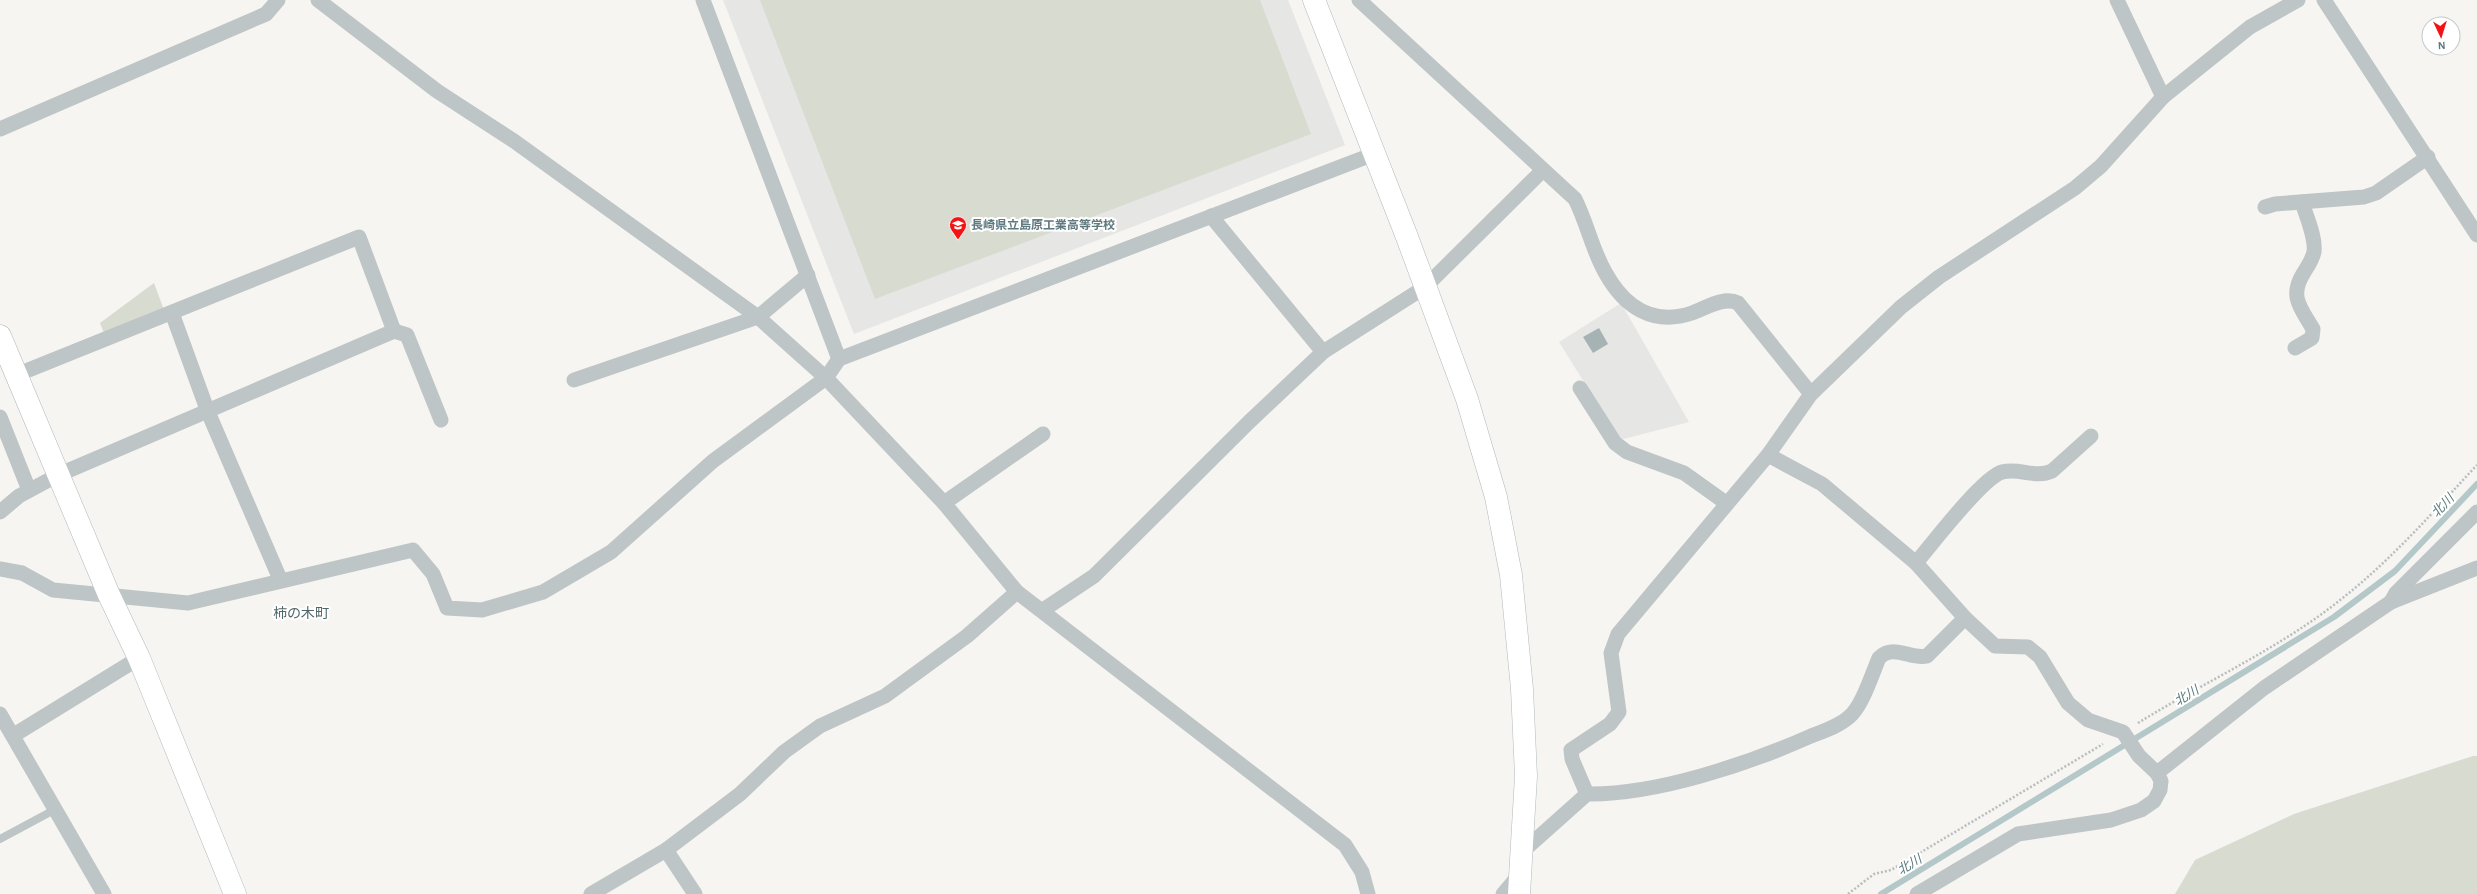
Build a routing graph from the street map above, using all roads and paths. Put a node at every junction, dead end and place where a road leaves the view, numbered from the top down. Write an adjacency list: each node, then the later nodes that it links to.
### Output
1 (278, 0): 10 (street)
2 (318, 0): 21 (street)
3 (703, 0): 18 (street)
4 (1314, 0): 11 (street)
5 (1359, 0): 13 (street)
6 (2117, 0): 9 (street)
7 (2298, 0): 9 (street)
8 (2324, 0): 12 (street)
9 (2163, 96): 31 (street)
10 (0, 129)
11 (1374, 154): 16 (street); 19 (street)
12 (2428, 157): 14 (street); 17 (street)
13 (1543, 170): 19 (street); 31 (street)
14 (2302, 202): 15 (street); 24 (street)
15 (2265, 207)
16 (1211, 216): 25 (street); 26 (street)
17 (2477, 235)
18 (808, 275): 21 (street); 26 (street)
19 (1425, 287): 25 (street); 63 (street)
20 (172, 313): 22 (street); 27 (street); 32 (street)
21 (758, 317): 28 (street); 29 (street)
22 (394, 331): 32 (street); 34 (street)
23 (0, 336): 27 (street)
24 (2295, 348)
25 (1323, 352): 52 (street)
26 (839, 359): 28 (street)
27 (16, 375): 39 (street)
28 (826, 378): 41 (street); 48 (street)
29 (574, 380)
30 (1580, 388): 42 (street)
31 (1811, 394): 37 (street)
32 (208, 412): 39 (street); 48 (street)
33 (0, 417): 40 (street)
34 (441, 420)
35 (1043, 434): 41 (street)
36 (2091, 436): 45 (street)
37 (1768, 455): 42 (street); 45 (street)
38 (2477, 465): 57 (path)
39 (58, 475): 40 (street); 50 (street)
40 (30, 490): 43 (street)
41 (944, 503): 49 (street)
42 (1726, 503): 59 (street)
43 (0, 512)
44 (2477, 512): 51 (street)
45 (1916, 563): 53 (street)
46 (2477, 568): 51 (street)
47 (0, 569): 50 (street)
48 (280, 580): 50 (street)
49 (1017, 592): 52 (street); 62 (street)
50 (109, 595): 54 (street)
51 (2391, 602): 58 (street)
52 (1043, 610): 69 (street)
53 (1965, 618): 57 (street); 59 (street)
54 (139, 658): 56 (street); 66 (street)
55 (0, 714): 56 (street)
56 (14, 734): 60 (street)
57 (2125, 734): 58 (street); 71 (path)
58 (2157, 773): 72 (street)
59 (1587, 794): 63 (street)
60 (56, 809): 61 (lane); 65 (street)
61 (0, 839)
62 (666, 850): 67 (street); 68 (street)
63 (1522, 852): 64 (street)
64 (1520, 884): 70 (street)
65 (104, 894)
66 (235, 894)
67 (591, 894)
68 (695, 894)
69 (1368, 894)
70 (1503, 894)
71 (1848, 894)
72 (1917, 894)

